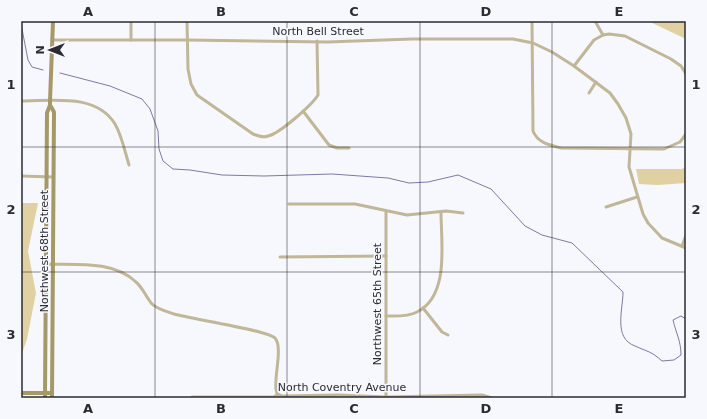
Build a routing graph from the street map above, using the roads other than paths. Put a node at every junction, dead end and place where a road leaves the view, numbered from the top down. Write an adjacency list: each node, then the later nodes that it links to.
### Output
1 (53, 21): 7 (main road, Northwest 68th Street)
2 (131, 21): 8 (street)
3 (187, 21): 9 (street)
4 (532, 21): 11 (street)
5 (595, 21): 6 (street)
6 (603, 35): 12 (street); 13 (street)
7 (52, 40): 8 (street, North Bell Street); 17 (main road, Northwest 68th Street)
8 (131, 40): 9 (street, North Bell Street)
9 (187, 40): 10 (street, North Bell Street); 18 (street)
10 (317, 41): 11 (street, North Bell Street); 18 (street)
11 (533, 43): 12 (street, North Bell Street); 21 (street)
12 (574, 66): 14 (street, North Bell Street)
13 (686, 74)
14 (596, 82): 15 (street); 21 (street, North Bell Street)
15 (588, 93)
16 (21, 100): 17 (street)
17 (50, 103): 22 (street); 24 (main road, Northwest 68th Street); 25 (main road, Northwest 68th Street)
18 (303, 111): 20 (street)
19 (686, 134): 21 (street)
20 (349, 148)
21 (630, 150): 26 (street, North Bell Street)
22 (129, 165)
23 (21, 176): 24 (street)
24 (46, 177): 25 (street); 37 (main road, Northwest 68th Street)
25 (53, 177): 38 (main road, Northwest 68th Street)
26 (637, 197): 28 (street); 33 (street, North Bell Street)
27 (289, 204): 29 (street)
28 (606, 207)
29 (386, 210): 30 (street); 35 (street, Northwest 65th Street)
30 (441, 212): 31 (street); 39 (street)
31 (463, 213)
32 (686, 235): 33 (street)
33 (682, 246): 34 (street)
34 (686, 248)
35 (386, 256): 36 (street); 40 (street, Northwest 65th Street)
36 (280, 257)
37 (46, 264): 38 (street); 43 (main road, Northwest 68th Street)
38 (53, 264): 44 (main road, Northwest 68th Street); 45 (street)
39 (423, 308): 40 (street); 41 (street)
40 (386, 316): 47 (street, Northwest 65th Street)
41 (448, 335)
42 (21, 393): 43 (main road)
43 (45, 396): 44 (main road)
44 (52, 396)
45 (278, 396): 46 (street, North Coventry Avenue); 47 (street, North Coventry Avenue)
46 (192, 397)
47 (386, 397): 48 (street, North Coventry Avenue)
48 (492, 398)

